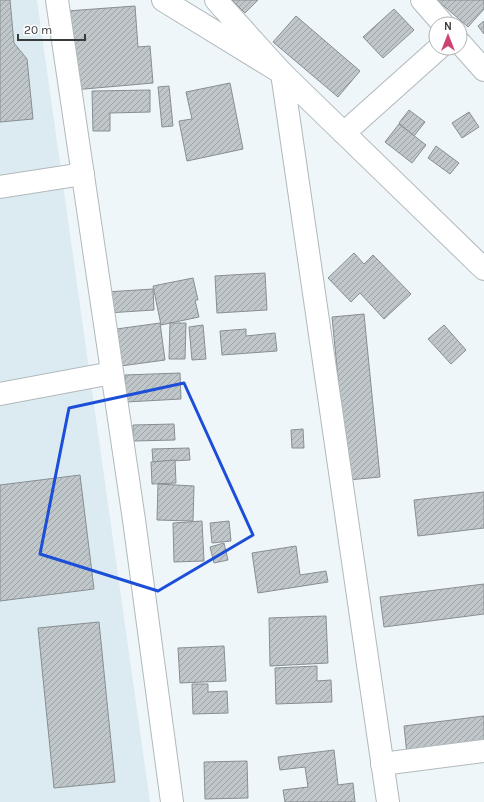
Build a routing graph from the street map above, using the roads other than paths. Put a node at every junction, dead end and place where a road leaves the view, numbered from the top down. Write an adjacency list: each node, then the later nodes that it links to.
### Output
1 (57, 0): 11 (street)
2 (163, 0): 9 (street)
3 (216, 0): 9 (street)
4 (422, 0): 5 (street)
5 (436, 16)
6 (468, 52): 8 (street)
7 (430, 56): 10 (street)
8 (484, 70)
9 (282, 73): 10 (street); 17 (street)
10 (344, 133): 13 (street)
11 (83, 174): 12 (street); 14 (street)
12 (0, 187)
13 (484, 269)
14 (112, 373): 15 (street); 18 (street)
15 (0, 394)
16 (484, 751): 17 (street)
17 (382, 764): 19 (street)
18 (172, 802)
19 (388, 802)

